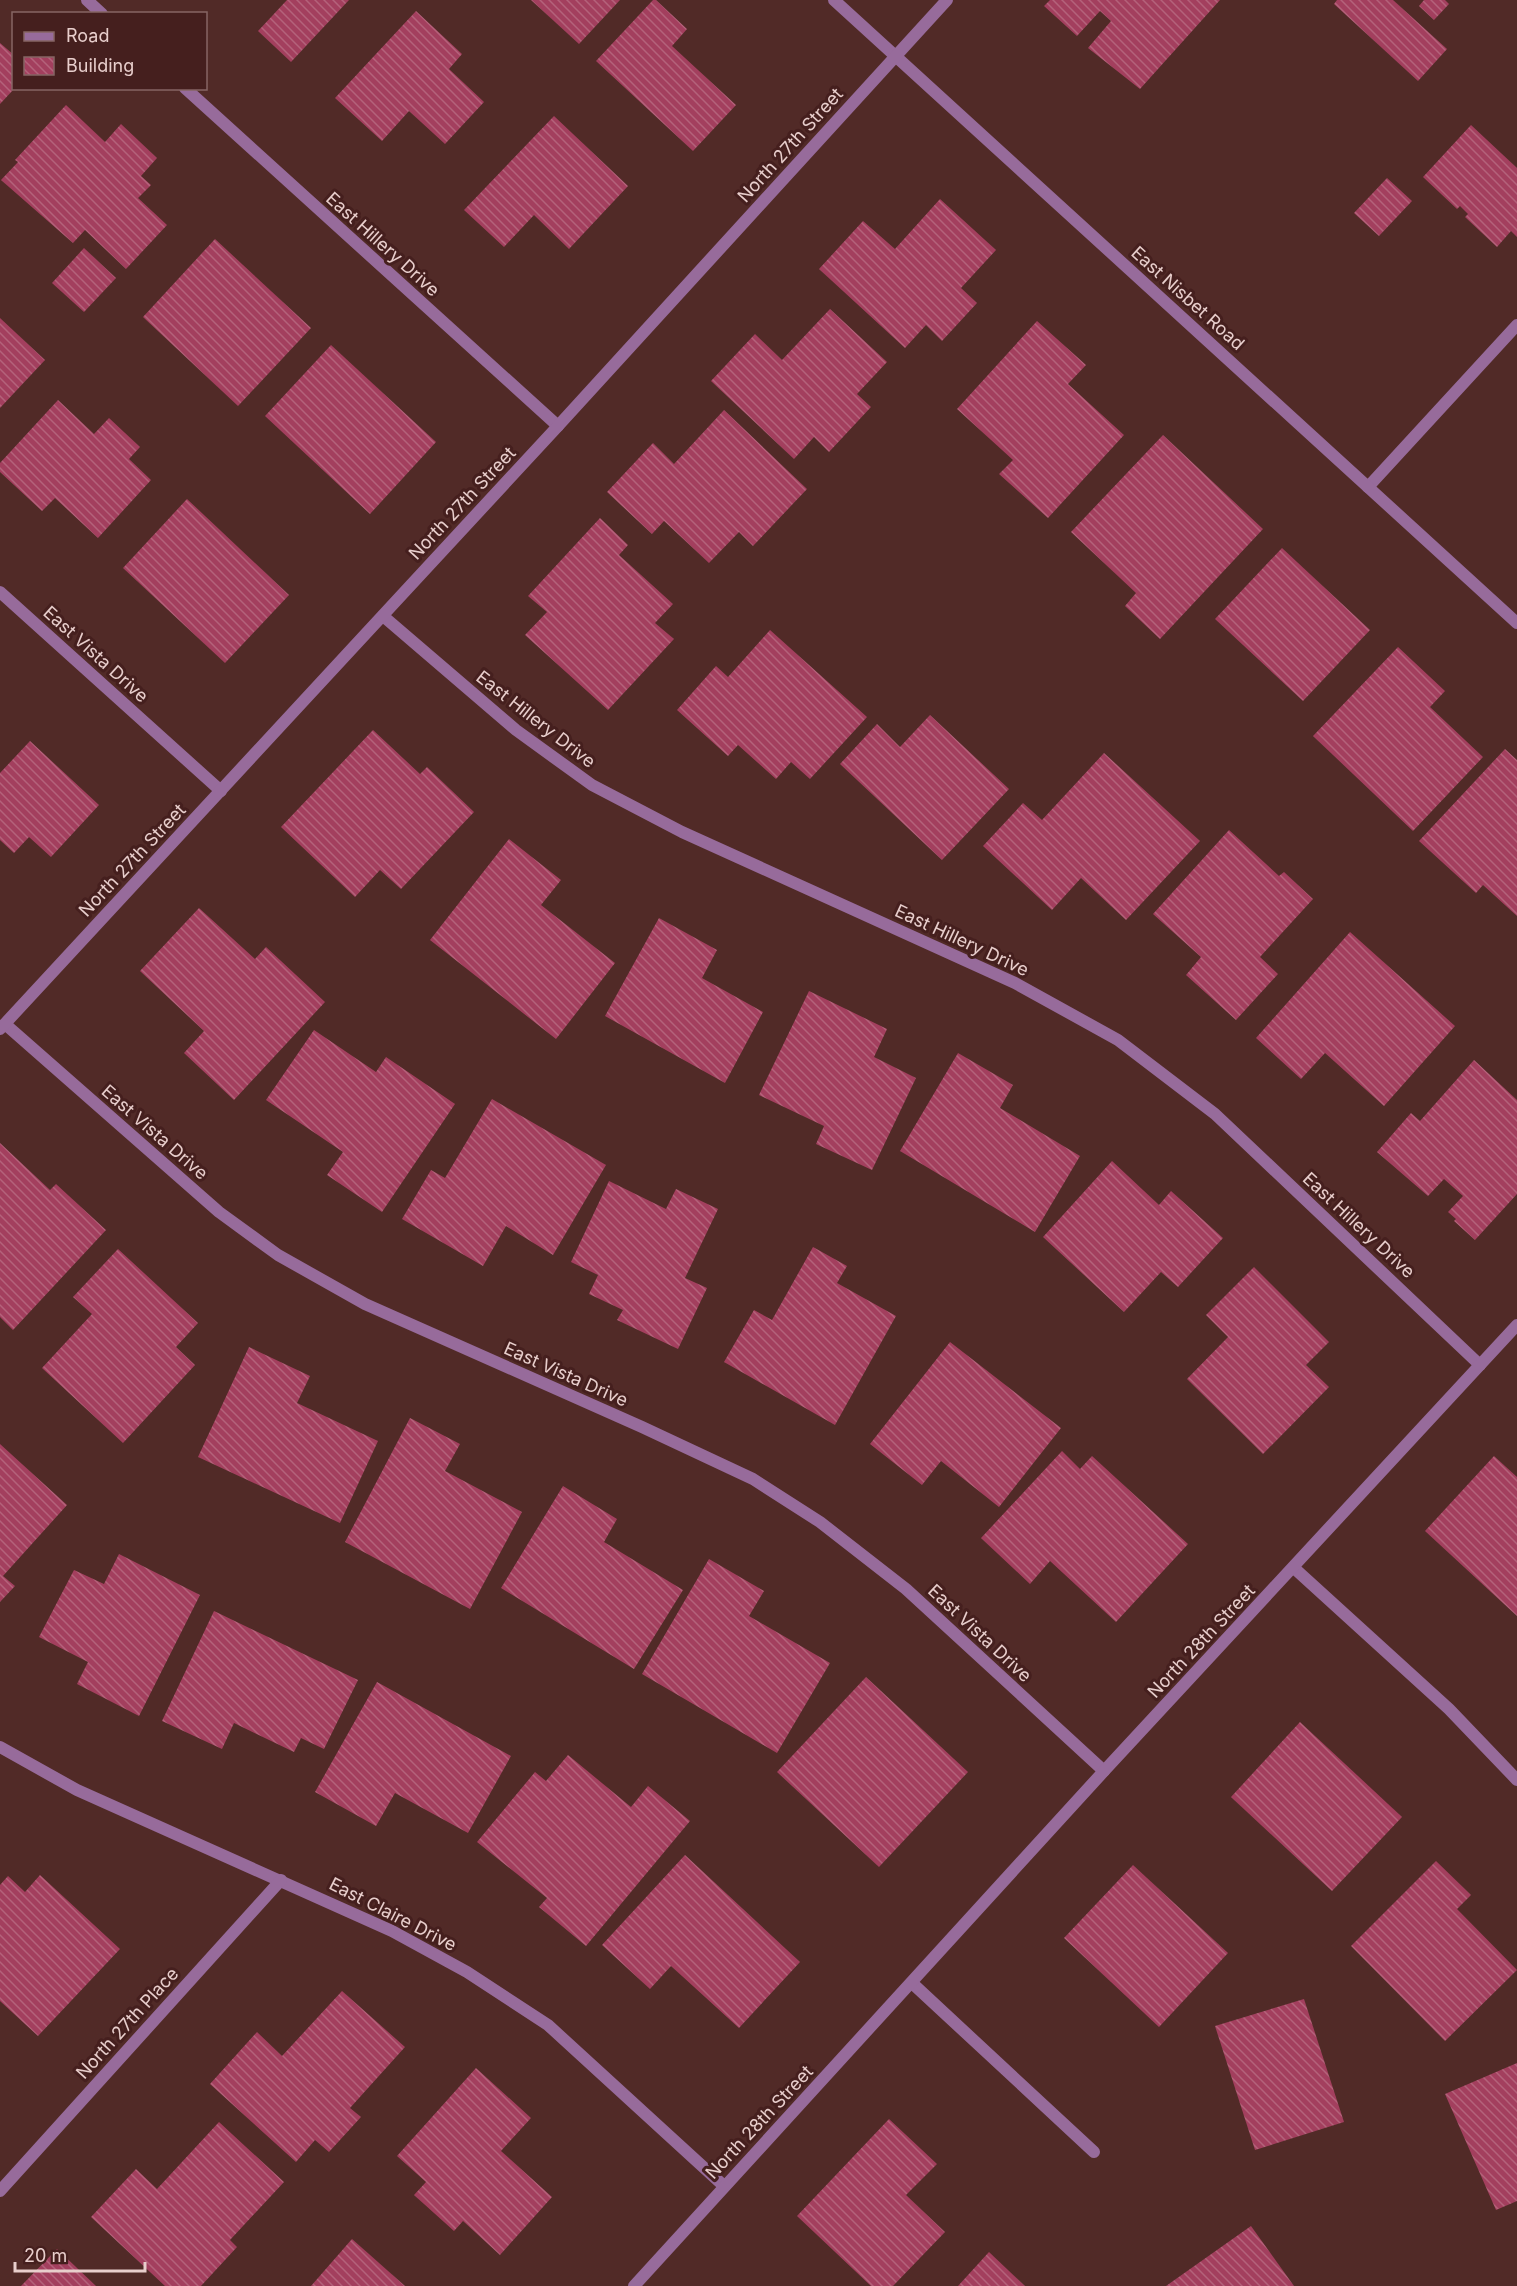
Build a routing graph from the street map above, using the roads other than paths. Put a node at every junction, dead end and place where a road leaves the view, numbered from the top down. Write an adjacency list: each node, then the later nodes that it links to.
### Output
1 (87, 0): 4 (street)
2 (834, 0): 5 (street, East Nisbet Road)
3 (947, 0): 5 (street, North 27th Street)
4 (100, 12)
5 (896, 56): 8 (street, North 27th Street); 9 (street, East Nisbet Road)
6 (187, 90): 8 (street, East Hillery Drive)
7 (1517, 325): 9 (street)
8 (558, 426): 11 (street, North 27th Street)
9 (1368, 487): 12 (street, East Nisbet Road)
10 (0, 592): 13 (street, East Vista Drive)
11 (382, 616): 13 (street, North 27th Street); 16 (street, East Hillery Drive)
12 (1517, 623)
13 (221, 791): 14 (street, North 27th Street)
14 (2, 1026): 19 (street, East Vista Drive)
15 (1517, 1325): 16 (street, North 28th Street)
16 (1480, 1365): 17 (street, North 28th Street)
17 (1294, 1568): 19 (street, North 28th Street); 20 (street)
18 (0, 1748): 21 (street, East Claire Drive)
19 (1104, 1771): 22 (street, North 28th Street)
20 (1517, 1780)
21 (281, 1880): 24 (street, East Claire Drive); 25 (street, North 27th Place)
22 (912, 1983): 23 (street); 24 (street, North 28th Street)
23 (1094, 2152)
24 (724, 2186): 26 (street, North 28th Street)
25 (0, 2191)
26 (634, 2286)

